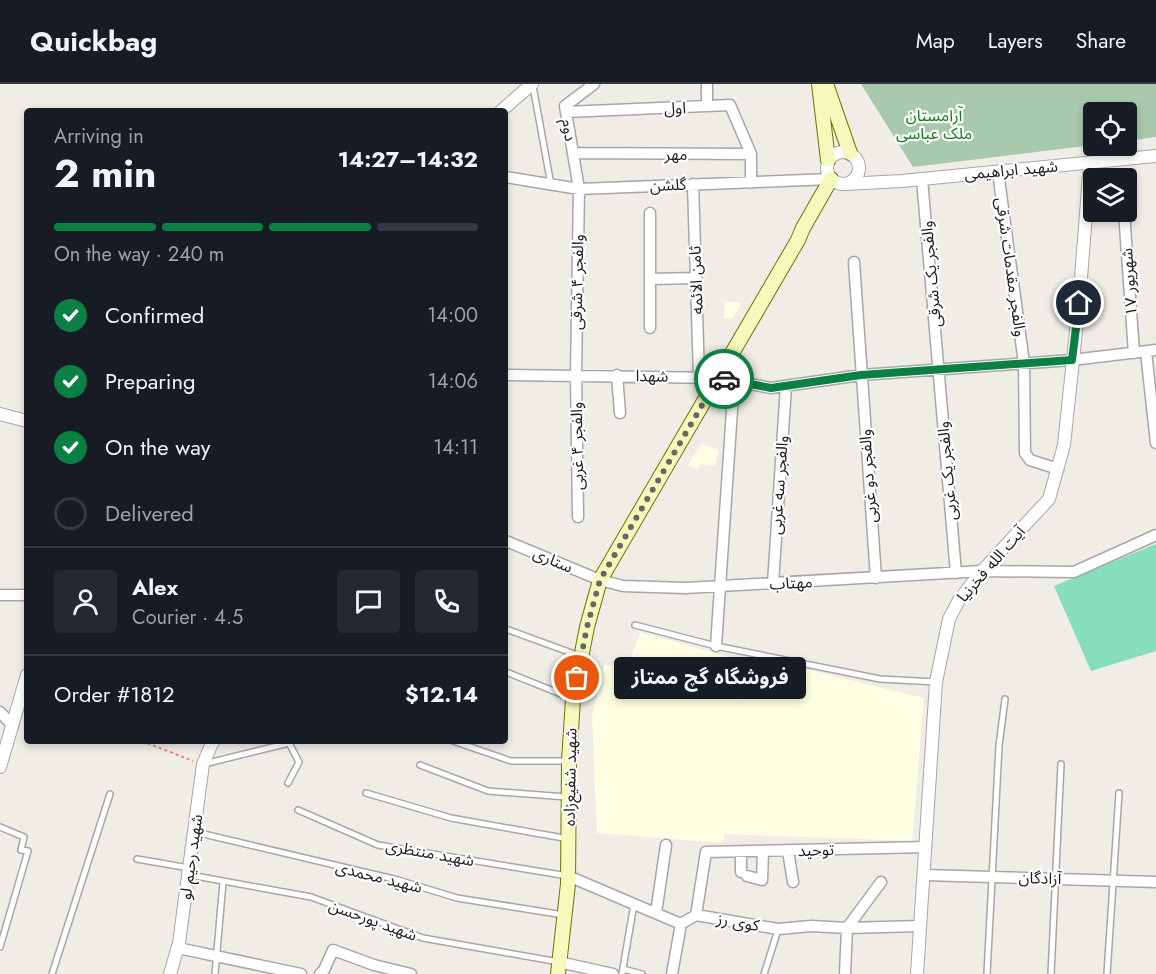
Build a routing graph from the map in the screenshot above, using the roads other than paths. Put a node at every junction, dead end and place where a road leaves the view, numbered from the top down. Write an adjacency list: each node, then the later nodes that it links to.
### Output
1 (532, 84): 7 (street); 23 (lane)
2 (594, 84): 8 (street, دوم)
3 (707, 84): 6 (street)
4 (819, 84): 13 (main road)
5 (826, 84): 10 (main road)
6 (707, 106): 8 (street, اول); 11 (street, اول)
7 (504, 108)
8 (566, 112): 9 (street, دوم)
9 (573, 153): 11 (street, مهر); 24 (street, دوم)
10 (850, 153): 13 (street); 15 (street)
11 (751, 154): 21 (street)
12 (1156, 156): 14 (street, شهید ابراهیمی)
13 (828, 160): 20 (street)
14 (1090, 163): 16 (street, شهید ابراهیمی); 32 (street, آیت الله فخرنیا)
15 (859, 170): 19 (street, شهید ابراهیمی); 20 (street)
16 (998, 171): 18 (street, شهید ابراهیمی); 33 (street, والفجر مقدمات شرقی)
17 (508, 177): 23 (street, گلشن)
18 (922, 179): 19 (street, شهید ابراهیمی); 34 (street, والفجر یک شرقی)
19 (902, 181): 20 (street, شهید ابراهیمی)
20 (838, 182): 21 (street, گلشن); 40 (main road, شهید شفیع‌زاده)
21 (751, 183): 22 (street, گلشن)
22 (693, 184): 24 (street, گلشن); 29 (street, ثامن الائمه)
23 (551, 185): 24 (street, گلشن)
24 (579, 189): 35 (street, والفجر ۴ شرقی)
25 (650, 213): 28 (street)
26 (1126, 222): 31 (street, ۱۷ شهریور)
27 (854, 262): 38 (street, والفجر دو غربی)
28 (650, 279): 29 (street); 30 (street)
29 (696, 279): 39 (street, ثامن الائمه)
30 (650, 328)
31 (1145, 352): 32 (street, شهدا); 46 (street, ۱۷ شهریور)
32 (1072, 360): 33 (street, شهدا); 47 (street, آیت الله فخرنیا)
33 (1024, 363): 34 (street, شهدا); 47 (street, والفجر مقدمات شرقی)
34 (939, 370): 38 (street, شهدا); 52 (street, والفجر یک غربی)
35 (576, 374): 36 (street, شهدا); 37 (street, شهدا); 48 (street, والفجر ۴ غربی)
36 (508, 375)
37 (617, 375): 39 (street, شهدا); 43 (street)
38 (861, 375): 42 (street, شهدا); 53 (street, والفجر دو غربی)
39 (699, 377): 40 (street, شهدا)
40 (718, 378): 41 (street, شهدا); 54 (main road, شهید شفیع‌زاده)
41 (734, 381): 42 (street, شهدا); 56 (street)
42 (786, 386): 55 (street, والفجر سه غربی)
43 (620, 413)
44 (0, 414): 45 (street)
45 (24, 420)
46 (1156, 443)
47 (1058, 469): 51 (street, آیت الله فخرنیا)
48 (578, 517)
49 (1156, 535): 51 (street, مهتاب)
50 (508, 542): 54 (street, ستاری)
51 (982, 571): 52 (street, مهتاب); 64 (street, آیت الله فخرنیا)
52 (956, 573): 53 (street, مهتاب)
53 (876, 578): 55 (street, مهتاب)
54 (600, 580): 56 (street, مهتاب); 62 (main road, شهید شفیع‌زاده)
55 (772, 584): 56 (street, مهتاب)
56 (720, 587): 61 (street)
57 (24, 595): 58 (street)
58 (0, 596)
59 (635, 625): 61 (lane)
60 (508, 629): 62 (lane)
61 (716, 646): 64 (lane)
62 (582, 656): 66 (main road, شهید شفیع‌زاده)
63 (508, 673): 66 (lane)
64 (936, 681): 89 (street, آیت الله فخرنیا)
65 (24, 686): 69 (street)
66 (573, 699): 74 (main road, شهید شفیع‌زاده)
67 (1005, 699): 97 (lane)
68 (0, 712): 69 (street)
69 (13, 726): 78 (street)
70 (212, 744): 75 (street, شهید رحیم لو)
71 (281, 744): 75 (lane)
72 (290, 744): 79 (lane)
73 (462, 744): 74 (lane)
74 (569, 761): 83 (main road, شهید شفیع‌زاده)
75 (203, 764): 86 (street, شهید رحیم لو)
76 (1061, 764): 98 (lane)
77 (420, 765): 83 (lane)
78 (0, 767)
79 (288, 783)
80 (366, 793): 87 (lane)
81 (1119, 793): 99 (lane)
82 (110, 794): 118 (lane)
83 (570, 798): 87 (main road, شهید شفیع‌زاده)
84 (298, 810): 96 (lane, شهید منتظری)
85 (0, 827): 112 (lane)
86 (194, 832): 94 (street, شهید رحیم لو); 106 (lane, شهید محمدی)
87 (569, 839): 96 (main road, شهید شفیع‌زاده)
88 (666, 845): 105 (street)
89 (926, 848): 90 (street, توحید); 95 (street, آیت الله فخرنیا)
90 (788, 851): 92 (street, توحید); 101 (street)
91 (741, 852): 92 (street, توحید); 92 (street); 107 (street, توحید)
92 (763, 852)
93 (137, 859): 94 (lane, شهید پورحسن)
94 (188, 872): 100 (lane, شهید پورحسن); 113 (street, شهید رحیم لو)
95 (924, 875): 97 (street, آزادگان); 109 (street, آیت الله فخرنیا)
96 (568, 876): 104 (street); 106 (main road, شهید شفیع‌زاده)
97 (991, 877): 98 (street, آزادگان); 129 (lane)
98 (1054, 879): 99 (street, آزادگان); 130 (lane)
99 (1113, 880): 103 (street, آزادگان); 131 (lane)
100 (224, 882): 114 (lane); 115 (lane, شهید پورحسن)
101 (793, 882)
102 (881, 882): 110 (street)
103 (1156, 882)
104 (634, 904): 105 (street); 117 (lane)
105 (656, 913): 108 (street)
106 (564, 915): 115 (main road, شهید شفیع‌زاده)
107 (696, 915): 108 (street, کوی رز); 111 (street, کوی رز)
108 (681, 924): 125 (street)
109 (920, 926): 110 (street, کوی رز); 128 (street, آیت الله فخرنیا)
110 (847, 928): 111 (street, کوی رز); 127 (street)
111 (778, 929): 126 (lane)
112 (0, 947)
113 (178, 948): 114 (street); 119 (street, شهید رحیم لو)
114 (217, 957): 120 (lane); 121 (street)
115 (558, 968): 117 (street)
116 (393, 972): 122 (street); 123 (street)
117 (619, 972): 124 (lane)
118 (52, 974)
119 (170, 974)
120 (215, 974)
121 (301, 974)
122 (320, 974)
123 (411, 974)
124 (642, 974)
125 (672, 974)
126 (764, 974)
127 (845, 974)
128 (917, 974)
129 (987, 974)
130 (1050, 974)
131 (1107, 974)

